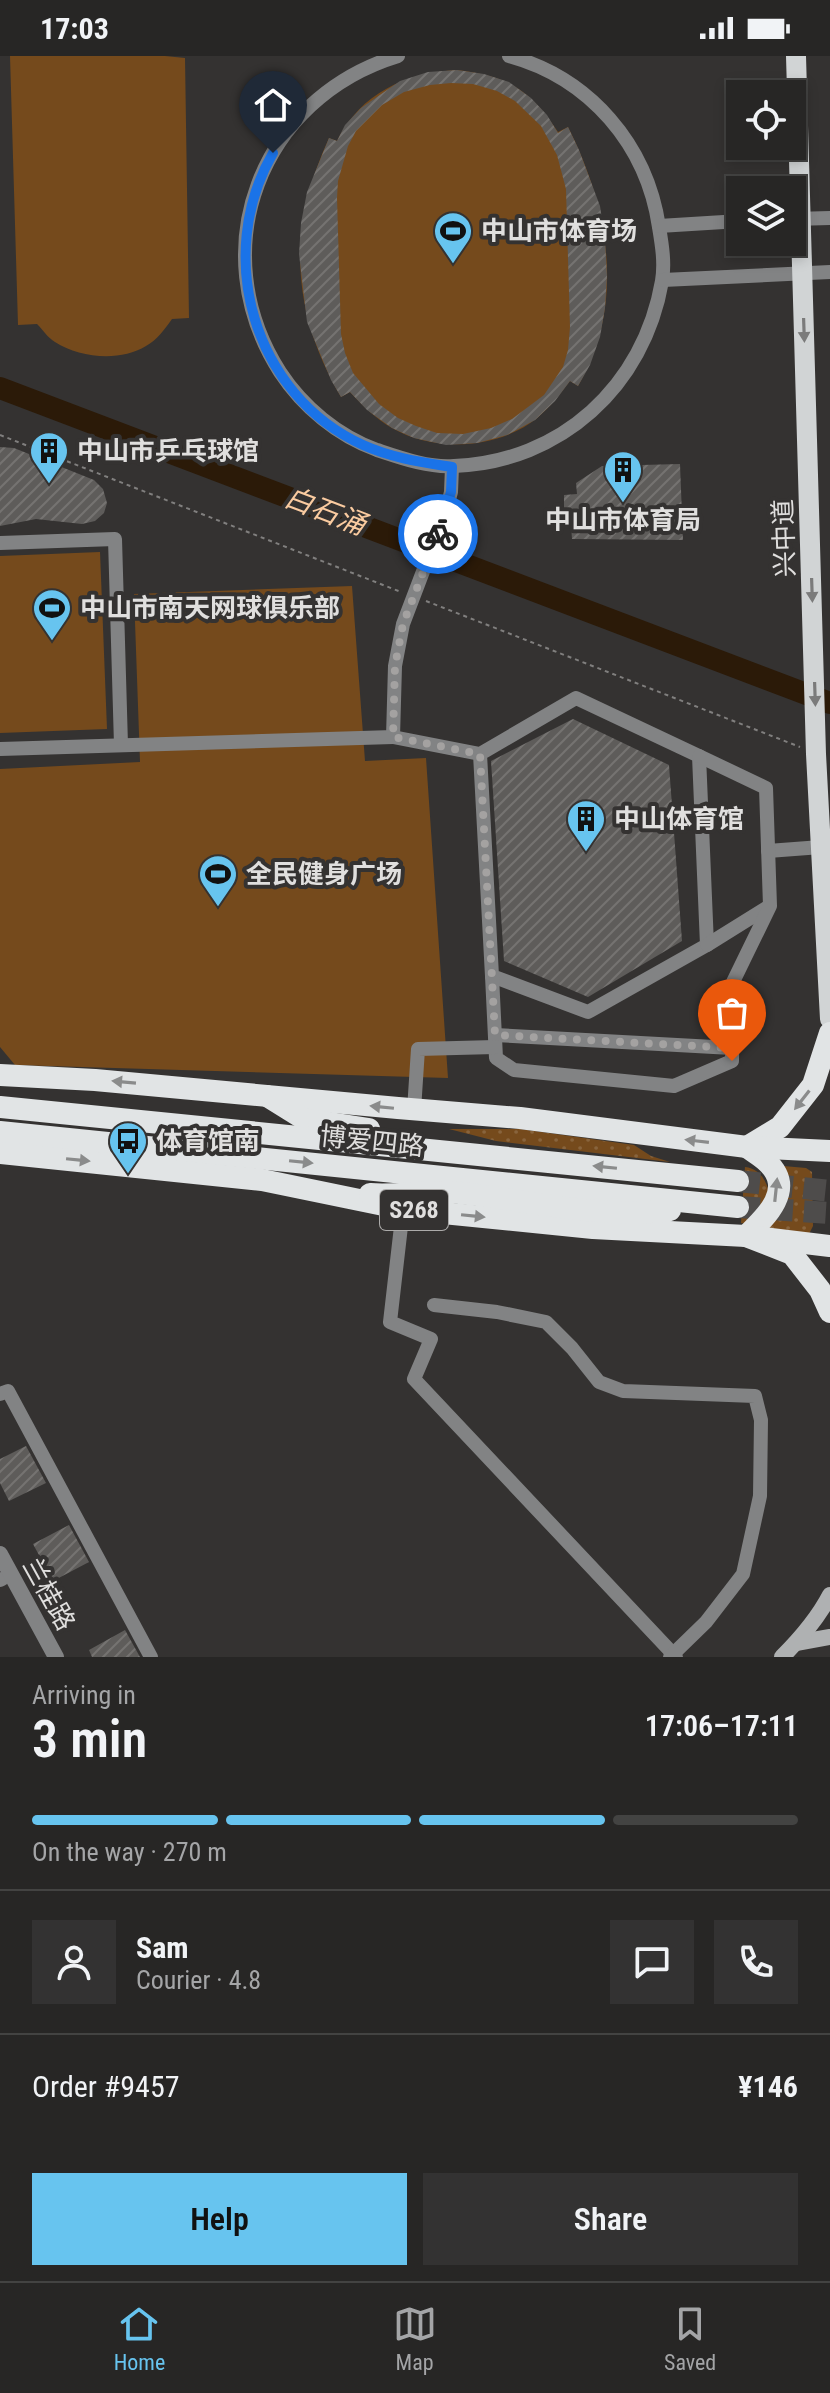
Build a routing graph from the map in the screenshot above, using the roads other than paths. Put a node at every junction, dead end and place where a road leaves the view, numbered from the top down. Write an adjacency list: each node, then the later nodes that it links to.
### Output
1 (398, 56): 13 (street)
2 (509, 56): 8 (street)
3 (796, 56): 4 (main road, 兴中道)
4 (796, 176)
5 (806, 218): 6 (street)
6 (830, 218)
7 (726, 222): 8 (street)
8 (659, 226): 12 (street)
9 (800, 256): 11 (main road, 兴中道)
10 (830, 272): 11 (street)
11 (802, 273): 12 (street); 20 (main road, 兴中道, one-way to 20)
12 (663, 280): 13 (street)
13 (452, 467): 15 (street)
14 (0, 543): 16 (street)
15 (393, 737): 16 (street); 18 (street)
16 (121, 745): 17 (street)
17 (0, 749)
18 (480, 754): 19 (street); 24 (street)
19 (699, 756): 21 (street); 23 (street)
20 (821, 847): 21 (street); 25 (main road, 兴中道)
21 (768, 851): 22 (street)
22 (770, 906): 23 (street); 28 (street)
23 (707, 945): 24 (street)
24 (492, 976): 27 (street)
25 (830, 1019)
26 (830, 1033): 35 (highway, one-way to 35)
27 (495, 1041): 28 (street); 28 (street); 32 (street)
28 (732, 1048)
29 (0, 1075): 30 (highway, one-way to 29)
30 (265, 1095): 32 (highway, one-way to 30); 34 (highway)
31 (0, 1107): 34 (highway, 博爱四路 / S268)
32 (414, 1110): 35 (highway, one-way to 32)
33 (0, 1132): 40 (highway, 博爱四路 / S268, one-way to 40)
34 (410, 1147): 39 (highway, 博爱四路 / S268, one-way to 34)
35 (747, 1147): 36 (highway); 43 (highway, one-way to 35)
36 (830, 1151)
37 (0, 1153): 38 (highway, S268, one-way to 38)
38 (262, 1180): 40 (highway); 42 (highway, S268)
39 (738, 1181)
40 (686, 1202): 41 (highway, 博爱四路 / S268)
41 (738, 1207)
42 (403, 1209): 43 (highway, S268, one-way to 43); 53 (street)
43 (746, 1236): 44 (highway, S268); 46 (highway, S268)
44 (830, 1246)
45 (434, 1305): 53 (street)
46 (830, 1312)
47 (0, 1394): 56 (street)
48 (0, 1554): 55 (street, 兰桂路)
49 (1, 1578): 54 (street, 兰桂路)
50 (830, 1595): 52 (main road)
51 (830, 1637): 52 (main road)
52 (796, 1643): 57 (main road)
53 (673, 1656)
54 (44, 1657)
55 (56, 1657)
56 (151, 1657)
57 (782, 1657)

